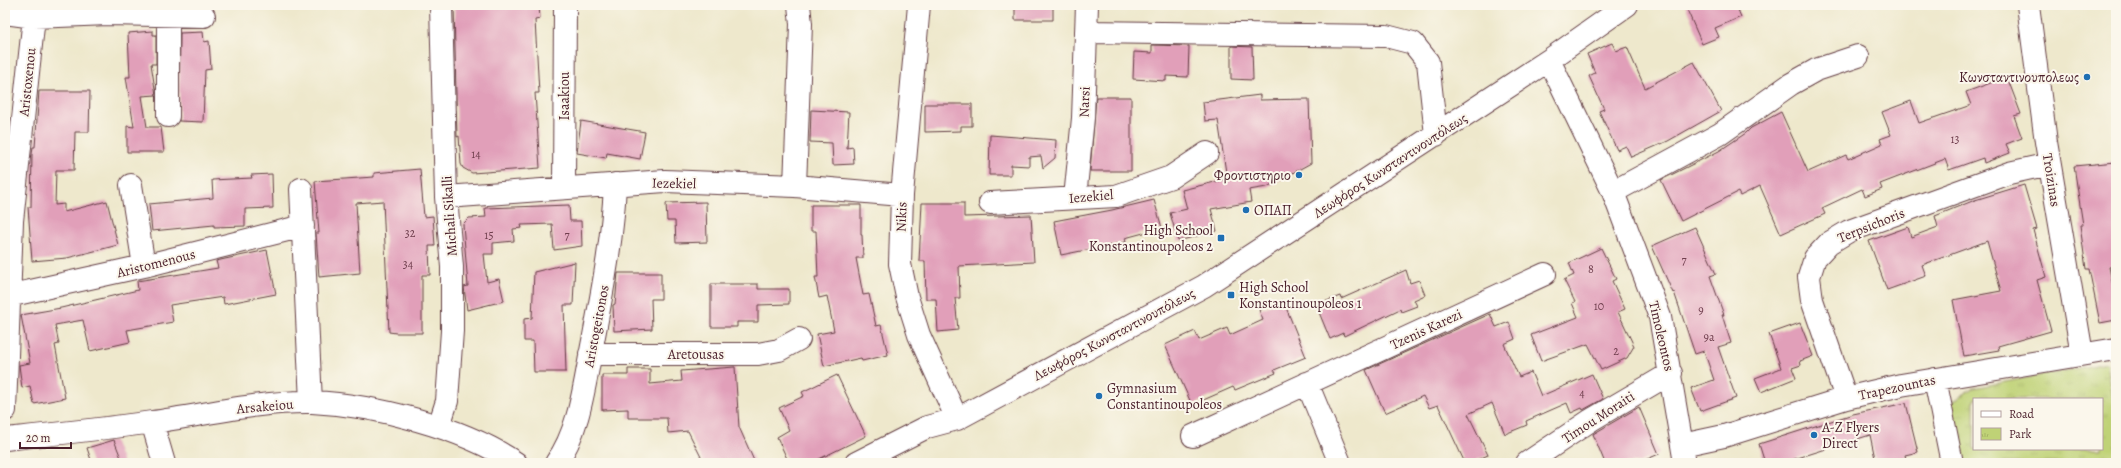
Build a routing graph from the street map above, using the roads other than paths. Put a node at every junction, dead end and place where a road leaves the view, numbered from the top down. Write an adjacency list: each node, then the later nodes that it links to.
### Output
1 (441, 5): 27 (street, Michali Sikalli)
2 (565, 5): 23 (street, Isaakiou)
3 (799, 5): 22 (street)
4 (919, 5): 26 (street, Nikis)
5 (1087, 5): 13 (street, Narsi)
6 (1627, 5): 15 (street, Λεωφόρος Κωνσταντινουπόλεως)
7 (2028, 5): 19 (street, Troizinas)
8 (109, 10): 10 (street); 12 (street)
9 (5, 13): 12 (street)
10 (168, 16): 11 (street); 16 (street)
11 (204, 16)
12 (34, 17): 30 (street, Aristoxenou)
13 (1086, 32): 17 (street); 28 (street, Narsi)
14 (1858, 56): 25 (street)
15 (1549, 60): 17 (street, Λεωφόρος Κωνσταντινουπόλεως); 25 (street, Timoleontos)
16 (168, 116)
17 (1436, 135): 45 (street, Λεωφόρος Κωνσταντινουπόλεως)
18 (1207, 153): 28 (street, Iezekiel)
19 (2049, 164): 38 (street, Troizinas); 42 (street, Terpsichoris)
20 (615, 184): 22 (street, Iezekiel); 23 (street, Iezekiel); 37 (street, Aristogeitonos)
21 (130, 185): 32 (street)
22 (795, 186): 26 (street, Iezekiel)
23 (564, 188): 27 (street, Iezekiel)
24 (301, 189): 31 (street)
25 (1613, 192): 39 (street, Timoleontos)
26 (902, 195): 45 (street, Nikis)
27 (446, 197): 47 (street, Michali Sikalli)
28 (1075, 198): 29 (street, Iezekiel)
29 (990, 203)
30 (9, 221): 34 (street, Aristoxenou)
31 (303, 226): 32 (street, Aristomenous); 43 (street)
32 (144, 266): 34 (street, Aristomenous)
33 (1545, 274): 41 (street, Tzenis Karezi)
34 (8, 296): 44 (street, Aristoxenou)
35 (799, 339): 37 (street, Aretousas)
36 (2116, 349): 38 (street, Trapezountas)
37 (590, 354): 54 (street, Aristogeitonos)
38 (2082, 354): 40 (street, Trapezountas)
39 (1671, 373): 50 (street, Timoleontos); 51 (street, Timou Moraiti)
40 (1935, 379): 42 (street, Trapezountas); 58 (street)
41 (1307, 383): 48 (street, Tzenis Karezi); 57 (street)
42 (1846, 398): 50 (street, Trapezountas)
43 (311, 402): 46 (street, Arsakeiou); 47 (street, Arsakeiou)
44 (5, 410)
45 (957, 419): 55 (street, Λεωφόρος Κωνσταντινουπόλεως); 56 (street, Λεωφόρος Κωνσταντινουπόλεως)
46 (152, 422): 49 (street, Arsakeiou); 52 (street)
47 (439, 426): 53 (street, Arsakeiou)
48 (1193, 436)
49 (5, 439)
50 (1684, 454)
51 (1530, 462)
52 (164, 463)
53 (516, 463)
54 (556, 463)
55 (856, 463)
56 (890, 463)
57 (1340, 463)
58 (1952, 463)

